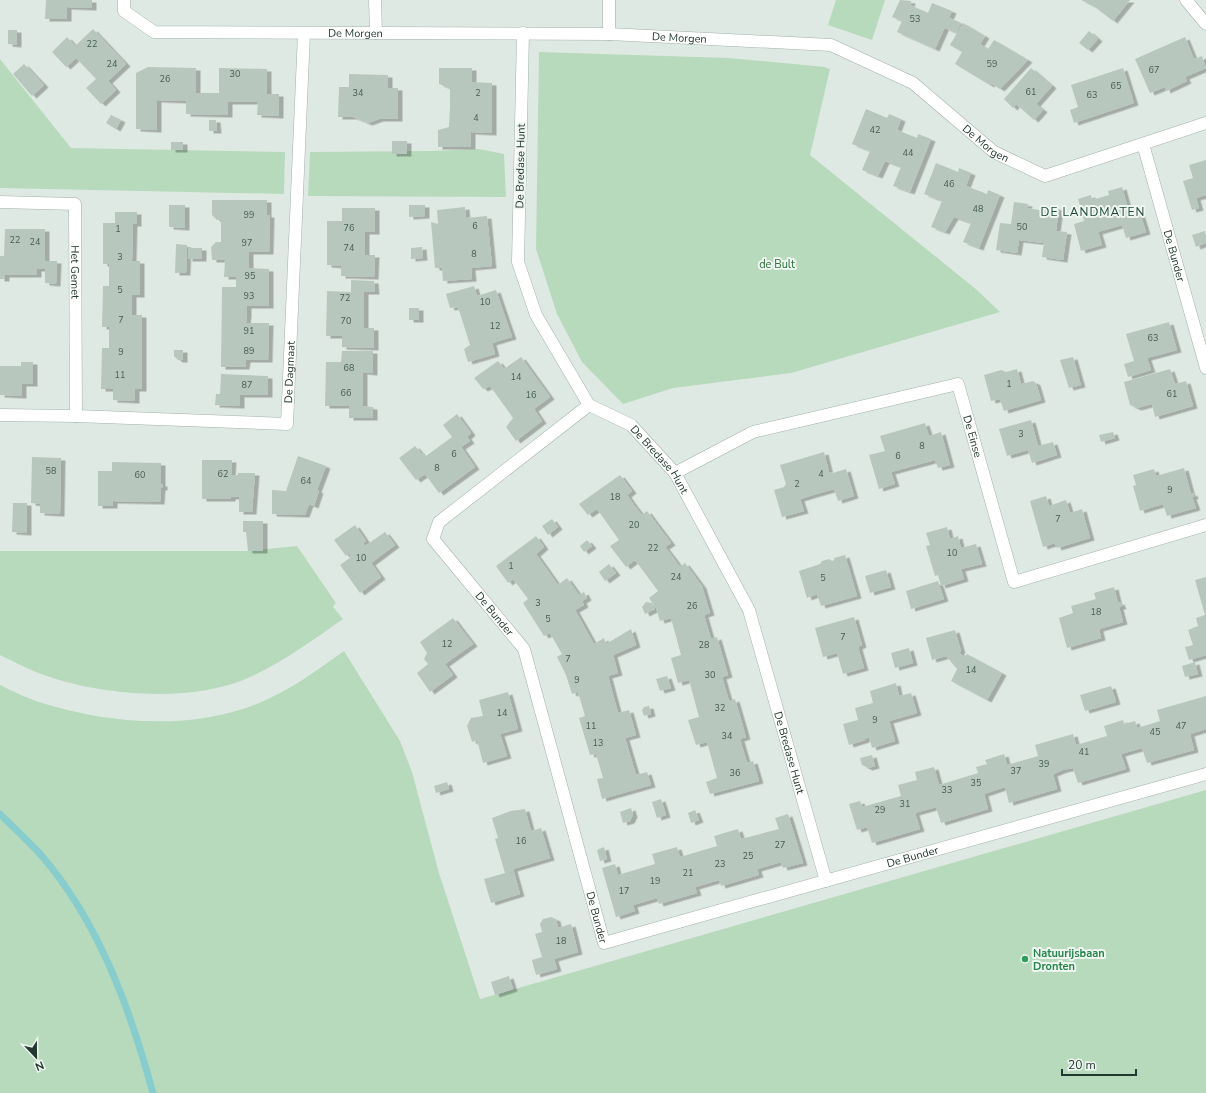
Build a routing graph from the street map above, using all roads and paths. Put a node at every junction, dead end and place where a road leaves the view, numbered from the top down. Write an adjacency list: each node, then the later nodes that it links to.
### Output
1 (124, 0): 6 (street, De Morgen)
2 (375, 0): 7 (street)
3 (609, 0): 9 (street)
4 (1186, 0): 5 (street)
5 (1206, 24)
6 (304, 33): 7 (street, De Morgen); 16 (street, De Dagmaat)
7 (376, 33): 8 (street, De Morgen)
8 (523, 34): 9 (street, De Morgen); 14 (street, De Bredase Hunt)
9 (609, 34): 11 (street, De Morgen)
10 (1206, 124): 11 (street, De Morgen)
11 (1143, 144): 13 (street, De Bunder)
12 (0, 202): 16 (street, Het Gemet)
13 (1206, 368)
14 (589, 405): 17 (street, De Bredase Hunt); 20 (street, De Bunder)
15 (0, 416): 16 (street, De Dagmaat)
16 (76, 416)
17 (675, 473): 18 (street, De Einse); 20 (street, De Bredase Hunt)
18 (1206, 524)
19 (1206, 774): 20 (street, De Bunder)
20 (826, 881)

